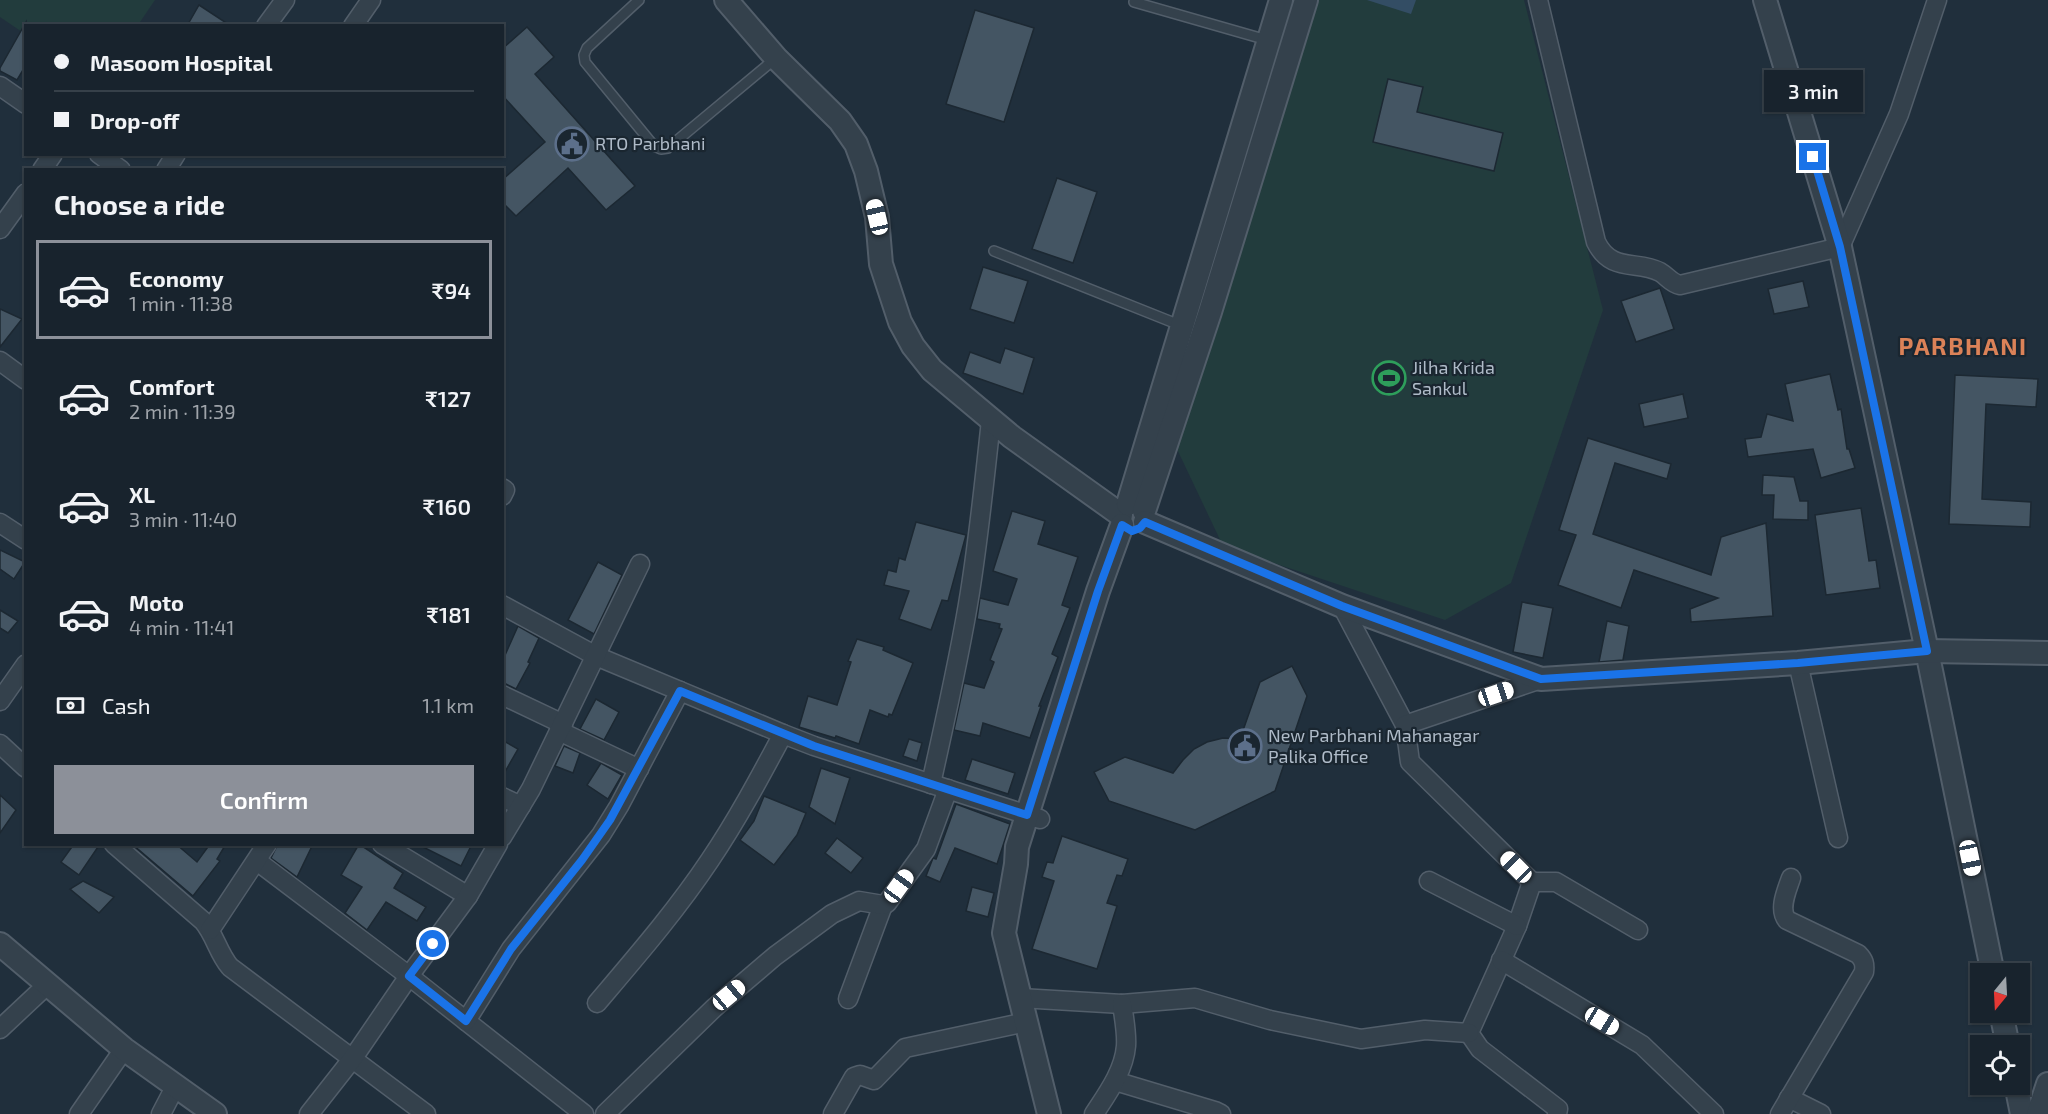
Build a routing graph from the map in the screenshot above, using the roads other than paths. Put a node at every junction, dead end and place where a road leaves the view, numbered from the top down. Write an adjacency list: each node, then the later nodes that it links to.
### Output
1 (285, 0): 11 (street)
2 (370, 0): 12 (street)
3 (639, 0): 15 (lane)
4 (726, 0): 15 (street)
5 (1281, 0): 14 (street)
6 (1306, 0): 13 (street)
7 (1538, 0): 22 (street)
8 (1765, 0): 22 (street)
9 (1936, 0): 22 (street)
10 (1134, 2): 14 (lane)
11 (267, 24)
12 (354, 24)
13 (1296, 31): 14 (street); 28 (street)
14 (1271, 32): 24 (street)
15 (776, 58): 27 (street)
16 (0, 86): 17 (street)
17 (24, 103)
18 (102, 156): 19 (street)
19 (118, 168)
20 (24, 196): 21 (street)
21 (2, 224)
22 (1840, 247): 34 (street)
23 (994, 251): 24 (lane)
24 (1183, 326): 28 (street)
25 (0, 361): 26 (street)
26 (24, 379)
27 (991, 420): 28 (street); 49 (street)
28 (1132, 518): 33 (street); 52 (street)
29 (0, 523): 30 (street)
30 (24, 539)
31 (640, 564): 36 (street)
32 (504, 606): 36 (street)
33 (1342, 606): 39 (street); 43 (street)
34 (1927, 651): 35 (street); 37 (street); 70 (street)
35 (2048, 653)
36 (596, 656): 40 (street); 44 (street)
37 (1798, 663): 39 (street); 54 (street)
38 (24, 667): 42 (street)
39 (1541, 679): 43 (street)
40 (680, 691): 45 (street); 48 (street)
41 (504, 695): 44 (street)
42 (0, 701)
43 (1405, 725): 62 (street)
44 (561, 727): 48 (street); 51 (street)
45 (783, 734): 49 (street); 75 (street)
46 (0, 744): 47 (street)
47 (24, 766)
48 (639, 769): 77 (street)
49 (939, 787): 52 (street); 64 (street)
50 (504, 798): 51 (street)
51 (520, 806): 53 (street)
52 (1033, 817): 73 (street)
53 (504, 834)
54 (1838, 838)
55 (116, 846): 66 (street)
56 (266, 846): 59 (street)
57 (385, 846): 63 (street)
58 (497, 846): 63 (street)
59 (257, 861): 66 (street); 71 (street)
60 (1791, 878): 87 (street)
61 (1429, 881): 65 (street)
62 (1532, 882): 65 (street); 67 (street)
63 (468, 896): 71 (street)
64 (883, 905): 74 (street); 95 (street)
65 (1517, 926): 69 (street)
66 (210, 930): 82 (street)
67 (1638, 930)
68 (0, 944): 72 (street)
69 (1501, 960): 80 (street); 100 (street)
70 (1991, 963)
71 (409, 976): 77 (street); 82 (street)
72 (48, 984): 79 (street); 81 (street)
73 (1020, 998): 76 (street); 78 (street)
74 (848, 999)
75 (597, 1003)
76 (1122, 1004): 80 (street); 83 (street)
77 (466, 1021): 94 (street)
78 (1026, 1022): 88 (street); 96 (street)
79 (0, 1029)
80 (1468, 1033): 99 (street)
81 (124, 1049): 85 (street); 89 (street)
82 (352, 1058): 92 (street); 93 (street)
83 (1115, 1081): 97 (street); 98 (street)
84 (2048, 1084): 104 (street)
85 (175, 1087): 90 (street); 91 (street)
86 (2018, 1095): 103 (street)
87 (1789, 1098): 101 (street); 102 (street)
88 (834, 1113)
89 (80, 1114)
90 (161, 1114)
91 (215, 1114)
92 (309, 1114)
93 (426, 1114)
94 (584, 1114)
95 (605, 1114)
96 (1049, 1114)
97 (1094, 1114)
98 (1221, 1114)
99 (1557, 1114)
100 (1714, 1114)
101 (1780, 1114)
102 (1821, 1114)
103 (2022, 1114)
104 (2038, 1114)

